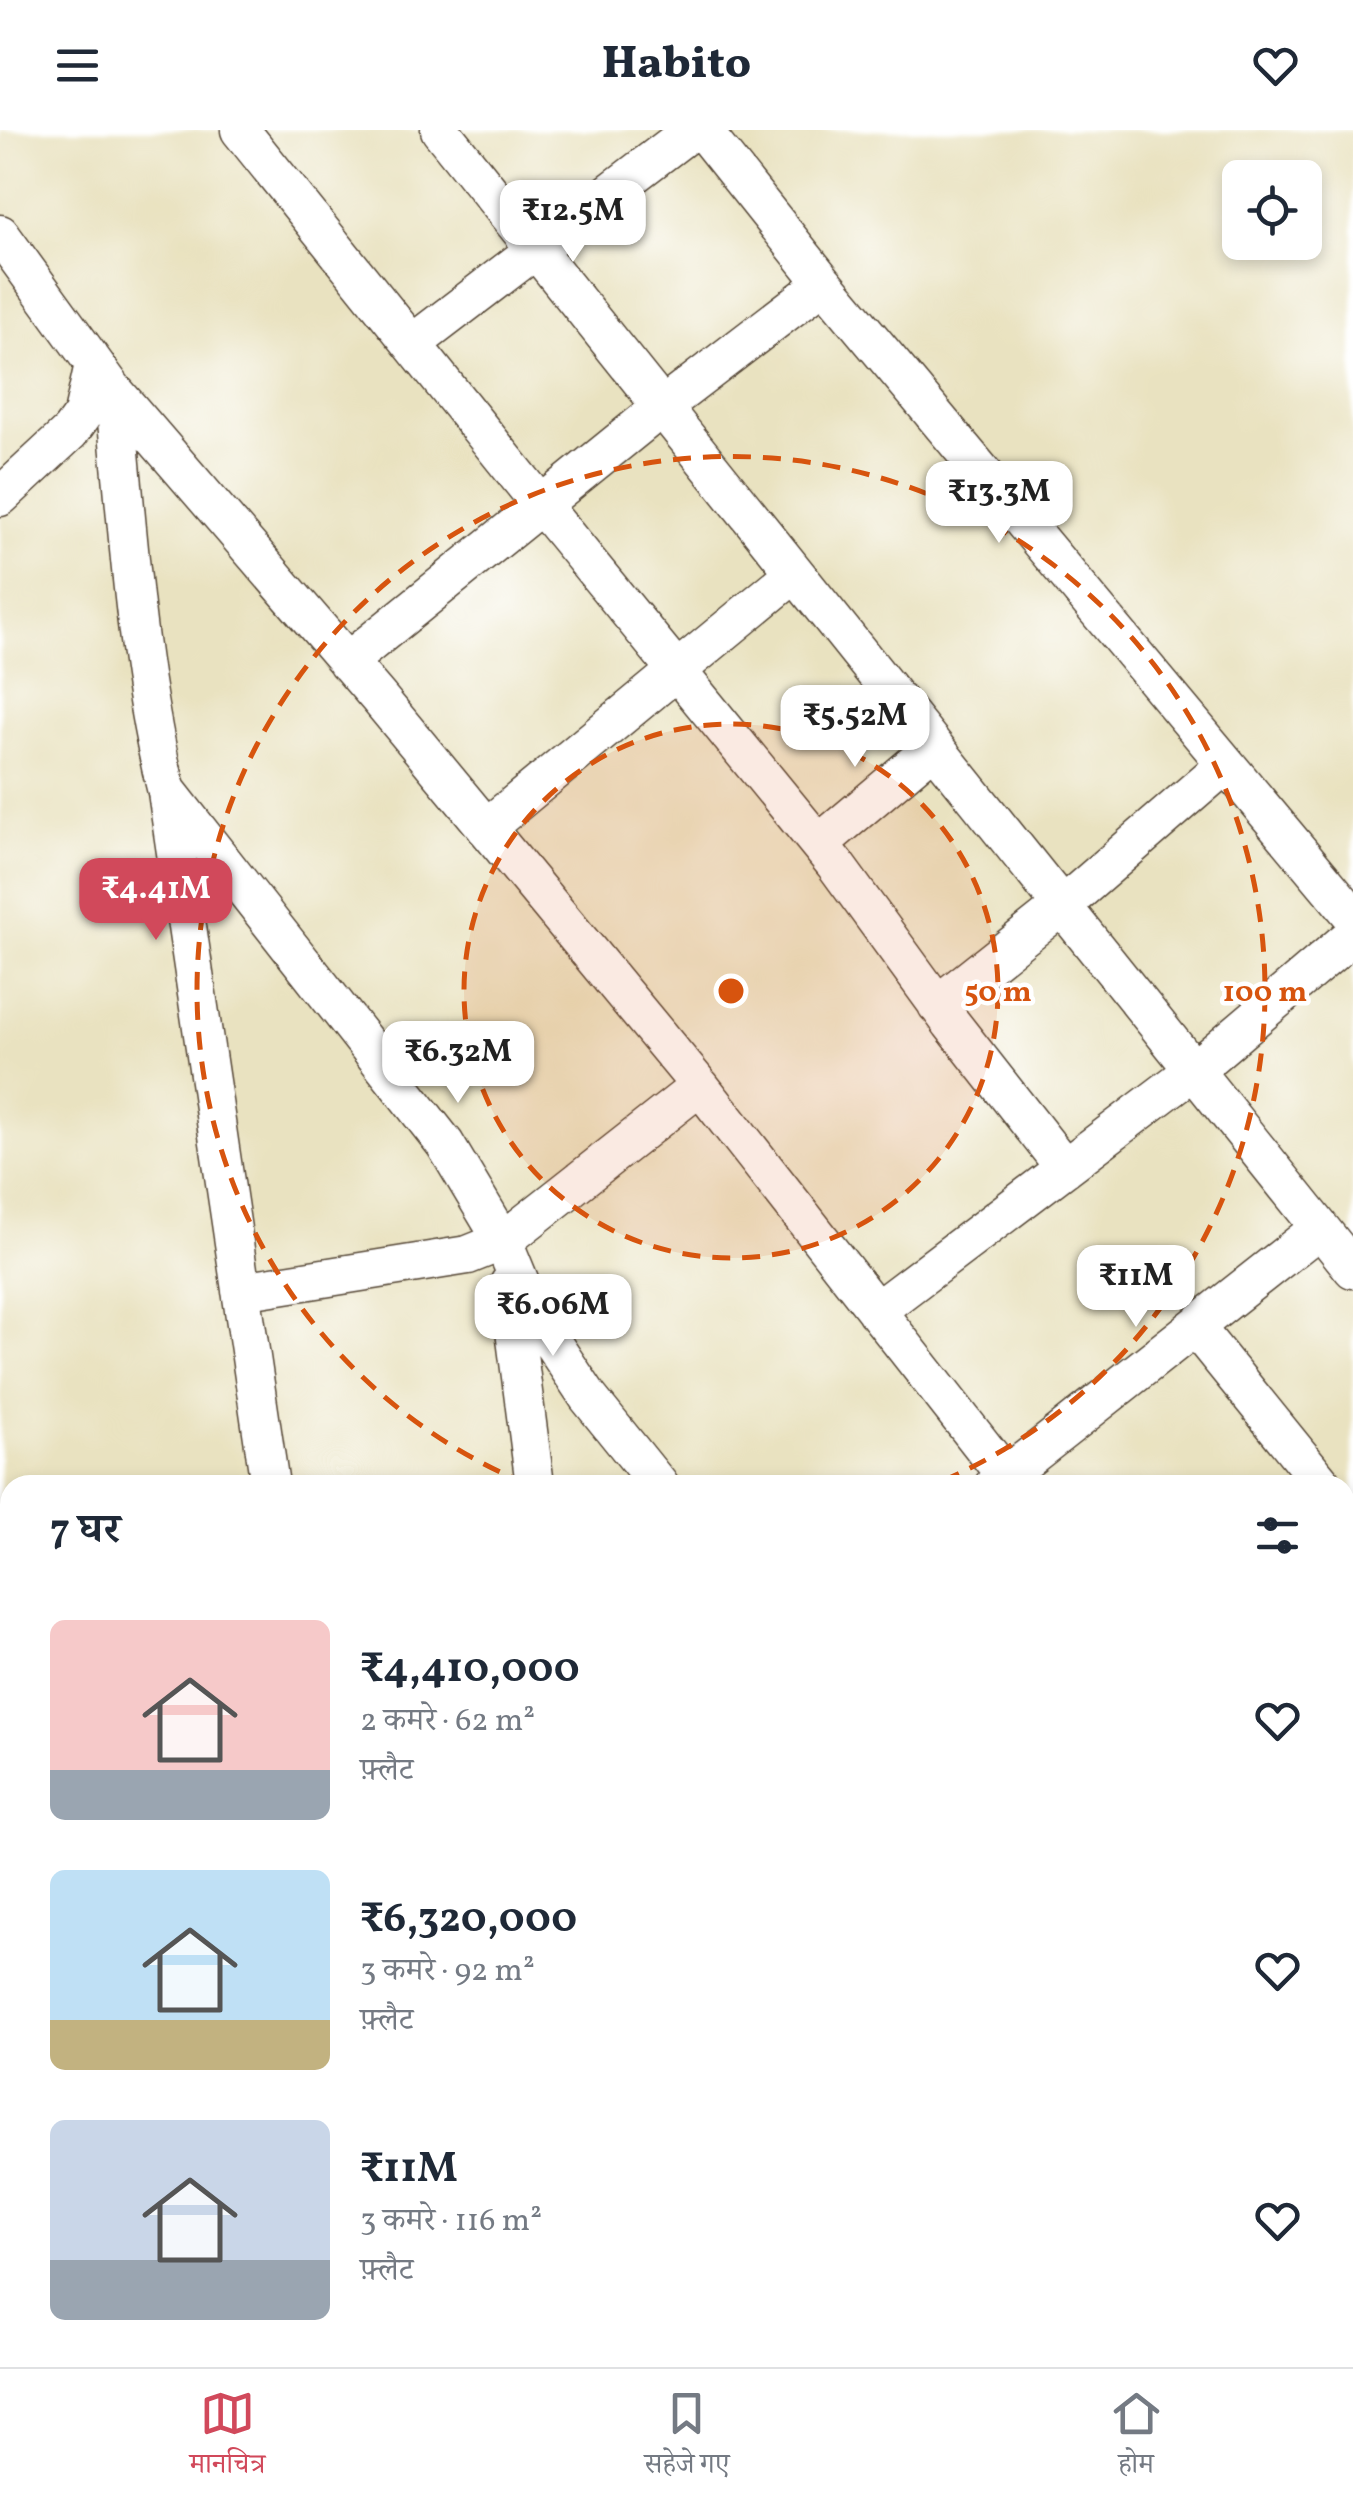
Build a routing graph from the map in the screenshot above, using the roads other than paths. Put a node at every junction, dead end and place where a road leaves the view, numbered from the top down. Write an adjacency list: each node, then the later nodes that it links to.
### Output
1 (240, 130): 8 (street)
2 (440, 130): 6 (street)
3 (692, 130): 6 (street)
4 (702, 130): 7 (street)
5 (0, 234): 9 (street)
6 (536, 250): 8 (street); 10 (street)
7 (824, 283): 10 (street); 17 (street)
8 (412, 344): 12 (street)
9 (104, 378): 11 (street); 14 (street); 18 (street)
10 (662, 408): 12 (street); 13 (street)
11 (0, 497)
12 (542, 506): 14 (street); 15 (street)
13 (795, 573): 15 (street); 16 (street)
14 (348, 662): 19 (street)
15 (677, 672): 19 (street); 20 (street)
16 (934, 747): 20 (street); 21 (street)
17 (1226, 764): 21 (street); 22 (street)
18 (168, 792): 29 (street); 31 (street)
19 (486, 828): 26 (street)
20 (819, 844): 24 (street)
21 (1062, 906): 24 (street); 25 (street)
22 (1353, 916)
23 (1353, 935): 25 (street)
24 (938, 1004): 27 (street)
25 (1194, 1070): 27 (street); 28 (street)
26 (700, 1086): 29 (street); 32 (street)
27 (1066, 1168): 32 (street)
28 (1320, 1228): 30 (street); 33 (street)
29 (503, 1241): 31 (street); 35 (street); 36 (street)
30 (1353, 1269)
31 (242, 1291): 34 (street)
32 (876, 1311): 37 (street)
33 (1194, 1327): 38 (street); 39 (street)
34 (269, 1475)
35 (534, 1475)
36 (651, 1475)
37 (999, 1475)
38 (1013, 1475)
39 (1316, 1475)

